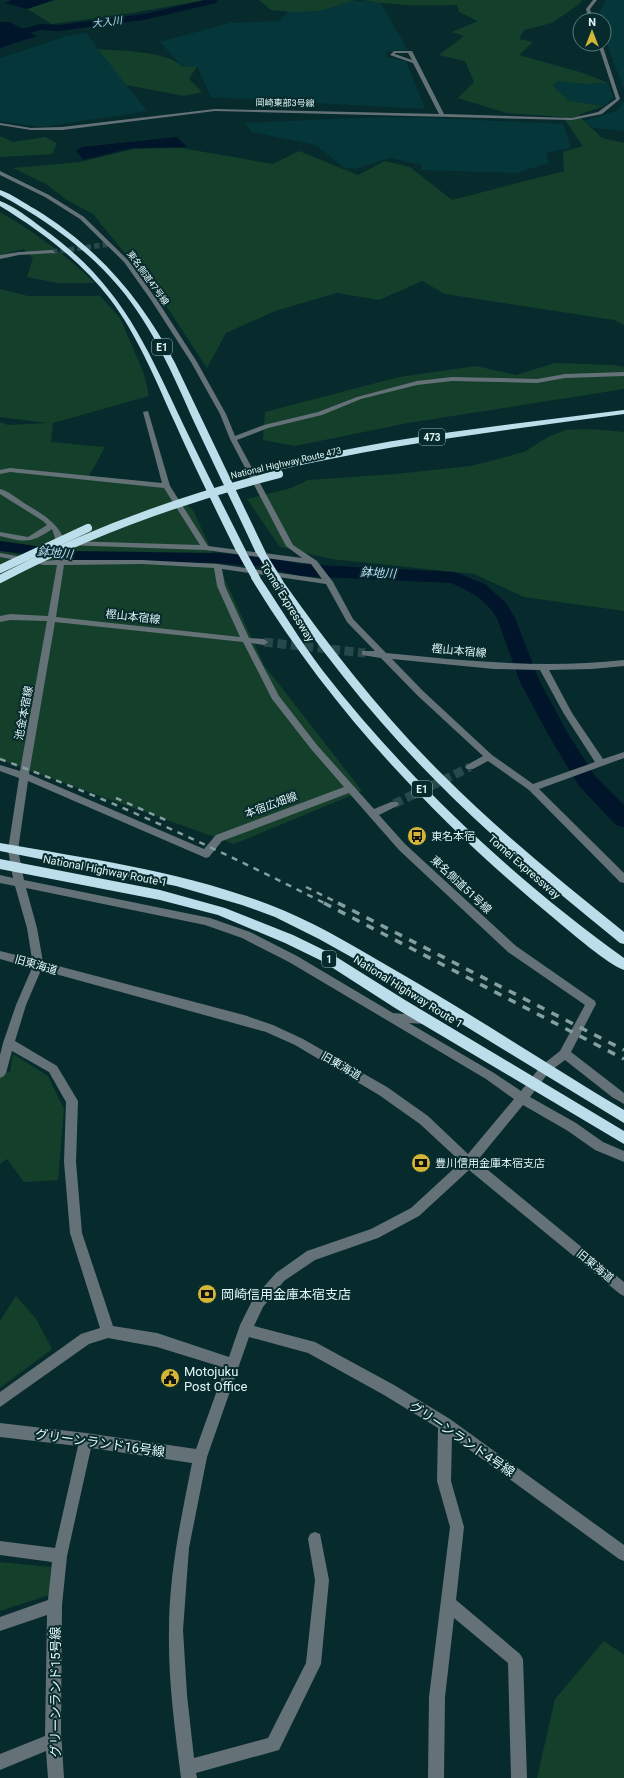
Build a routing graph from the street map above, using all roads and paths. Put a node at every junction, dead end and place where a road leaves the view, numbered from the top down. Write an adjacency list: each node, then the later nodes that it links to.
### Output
1 (595, 0): 2 (street)
2 (589, 12)
3 (603, 52): 5 (street, 岡崎東部3号線)
4 (414, 62): 5 (street)
5 (442, 115): 6 (street, 岡崎東部3号線)
6 (0, 124)
7 (0, 173): 15 (street, 東名側道47号線)
8 (0, 192): 58 (highway, Tomei Expressway / E1, bridge)
9 (0, 203): 60 (highway, Tomei Expressway / E1, bridge)
10 (52, 252): 11 (street)
11 (0, 257)
12 (624, 374): 15 (street)
13 (146, 412): 18 (street)
14 (624, 412): 16 (highway, National Highway Route 473 / 473)
15 (233, 439): 25 (street, 東名側道47号線)
16 (276, 470): 28 (highway, National Highway Route 473 / 473, bridge); 29 (highway, National Highway Route 473 / 473, bridge)
17 (0, 472): 18 (street)
18 (166, 486): 23 (street)
19 (0, 492): 20 (street)
20 (52, 525): 21 (street); 22 (street)
21 (0, 534)
22 (62, 547): 23 (street); 26 (street, 池金本宿線)
23 (205, 548): 25 (street)
24 (0, 555): 26 (street)
25 (314, 563): 30 (street, 東名側道47号線)
26 (62, 564): 27 (street); 32 (street, 池金本宿線)
27 (218, 566): 30 (street); 33 (street, 東名側道51号線)
28 (0, 569)
29 (0, 579)
30 (329, 582): 36 (street, 東名側道47号線)
31 (0, 619): 32 (street, 樫山本宿線)
32 (51, 619): 33 (street, 樫山本宿線); 44 (street, 池金本宿線)
33 (245, 639): 34 (street, 樫山本宿線); 45 (street, 東名側道51号線)
34 (264, 642)
35 (365, 653): 36 (street, 樫山本宿線)
36 (382, 655): 38 (street, 樫山本宿線); 40 (street, 東名側道47号線)
37 (624, 663): 38 (street)
38 (541, 668): 41 (street)
39 (624, 755): 41 (street)
40 (489, 758): 43 (street); 46 (street, 東名側道47号線)
41 (601, 764): 46 (street)
42 (0, 768): 44 (street)
43 (470, 768)
44 (24, 776): 45 (street, 本宿広畑線); 50 (street, 池金本宿線)
45 (351, 788): 48 (street, 東名側道51号線)
46 (532, 788): 54 (street, 東名側道47号線)
47 (394, 804): 48 (street)
48 (373, 814): 65 (street, 東名側道51号線)
49 (0, 847): 50 (highway, National Highway Route 1 / 1)
50 (13, 850): 52 (street, 池金本宿線); 66 (highway, National Highway Route 1 / 1)
51 (0, 864): 52 (highway, National Highway Route 1 / 1)
52 (15, 867): 55 (street, 池金本宿線); 56 (highway, National Highway Route 1 / 1)
53 (0, 879): 55 (street)
54 (624, 880)
55 (20, 883): 57 (street); 61 (street, 池金本宿線)
56 (192, 904): 57 (street); 63 (highway, National Highway Route 1 / 1)
57 (206, 921): 62 (street)
58 (624, 939)
59 (0, 954): 61 (street, 旧東海道)
60 (624, 965)
61 (38, 966): 64 (street); 74 (street, 旧東海道)
62 (392, 1017): 63 (street); 69 (street)
63 (425, 1019): 68 (highway, National Highway Route 1 / 1)
64 (9, 1043): 67 (street); 77 (street)
65 (564, 1054): 66 (street); 70 (street)
66 (545, 1069): 68 (street); 71 (highway, National Highway Route 1 / 1)
67 (0, 1073)
68 (535, 1084): 69 (street); 72 (highway, National Highway Route 1 / 1)
69 (522, 1098): 73 (street); 74 (street)
70 (624, 1099)
71 (624, 1117)
72 (624, 1138)
73 (624, 1156)
74 (469, 1162): 75 (street, 旧東海道); 76 (street)
75 (624, 1290)
76 (244, 1330): 78 (street); 80 (street, グリーンランド4号線)
77 (108, 1332): 78 (street); 79 (street)
78 (233, 1365): 83 (street)
79 (0, 1400)
80 (445, 1424): 86 (street, グリーンランド4号線); 88 (street)
81 (0, 1430): 82 (street, グリーンランド16号線)
82 (86, 1440): 83 (street, グリーンランド16号線); 87 (street)
83 (200, 1457): 93 (street)
84 (315, 1539): 93 (street)
85 (0, 1548): 87 (street)
86 (624, 1554)
87 (60, 1556): 89 (street, グリーンランド15号線)
88 (449, 1604): 95 (street); 96 (street)
89 (55, 1605): 90 (street); 91 (street, グリーンランド15号線)
90 (0, 1624)
91 (54, 1740): 92 (street); 94 (street, グリーンランド15号線)
92 (0, 1762)
93 (188, 1773)
94 (56, 1778)
95 (436, 1778)
96 (519, 1778)

